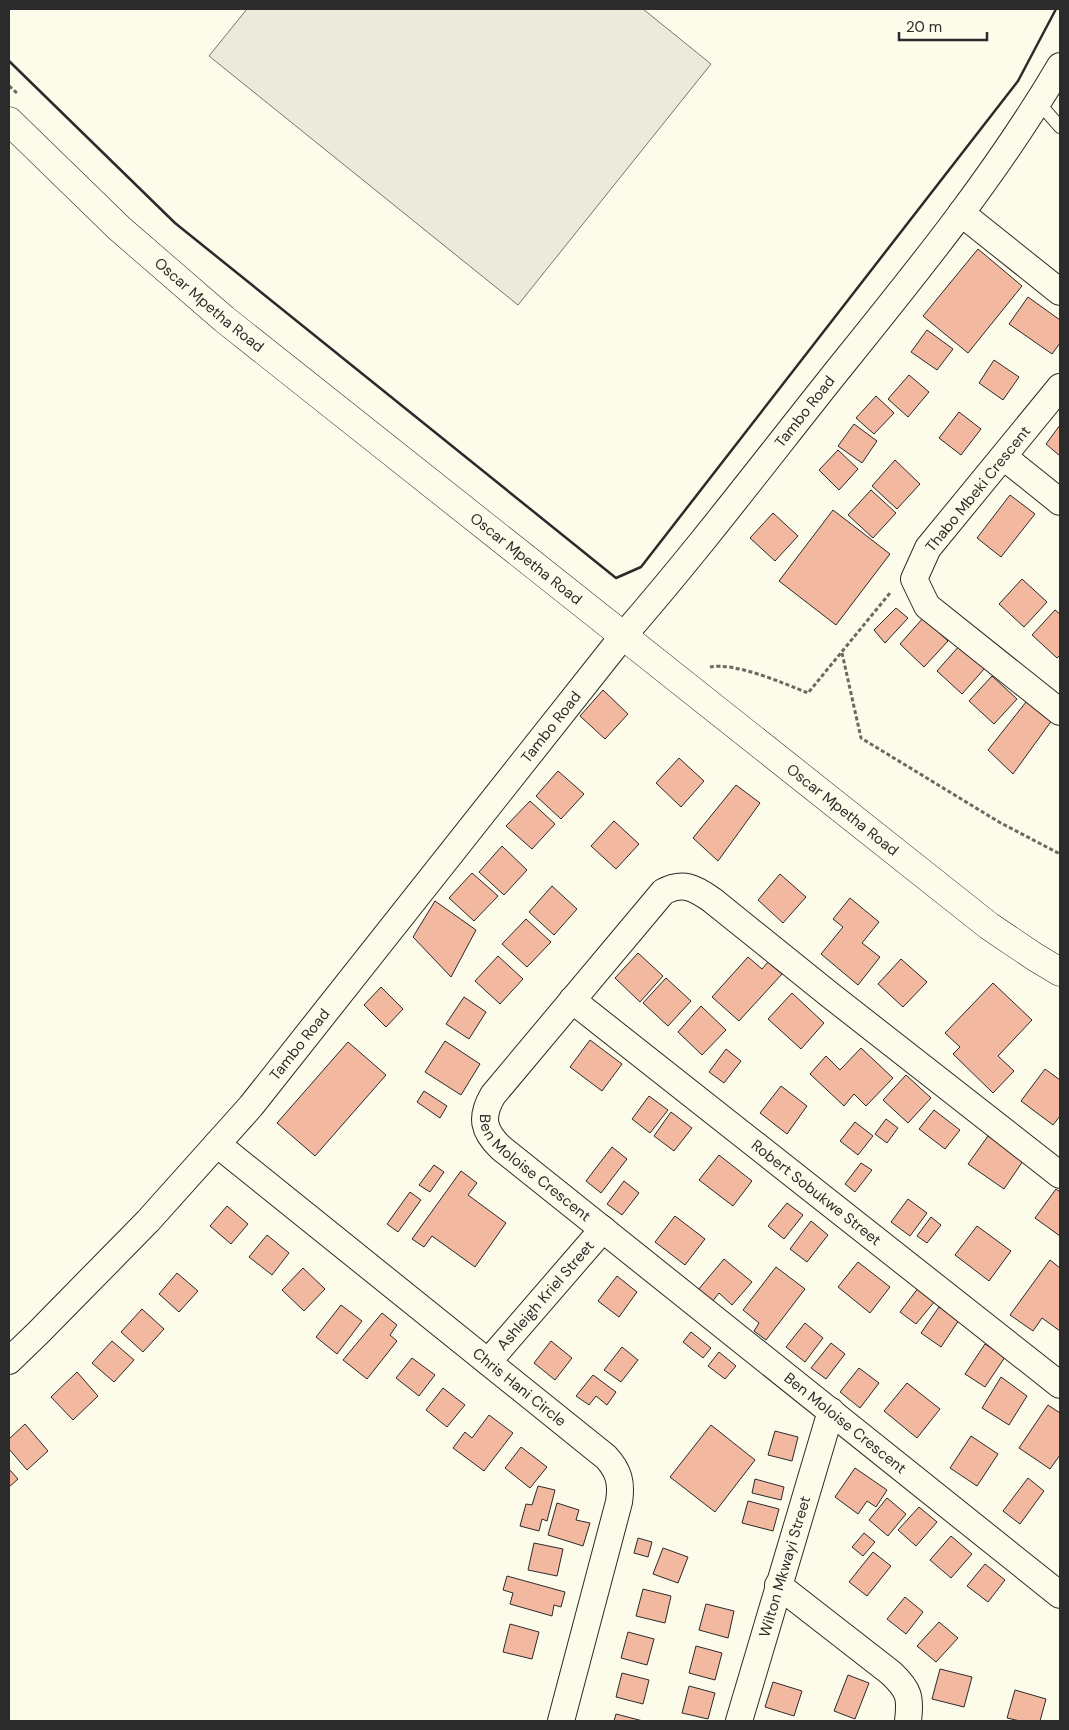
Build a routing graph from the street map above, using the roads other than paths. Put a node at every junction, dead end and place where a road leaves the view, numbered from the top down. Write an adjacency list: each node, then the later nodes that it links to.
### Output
1 (1060, 66): 2 (street, Tambo Road)
2 (1039, 103): 4 (lane); 5 (street, Tambo Road)
3 (9, 121): 10 (street, Oscar Mpetha Road)
4 (1060, 127)
5 (961, 213): 6 (street); 10 (street, Tambo Road)
6 (1060, 292)
7 (1060, 387): 8 (street, Thabo Mbeki Crescent)
8 (1004, 457): 9 (street); 11 (street, Thabo Mbeki Crescent)
9 (1060, 502)
10 (623, 636): 12 (street, Oscar Mpetha Road); 14 (street, Tambo Road)
11 (1060, 712)
12 (1060, 972)
13 (572, 1000): 15 (street, Ben Moloise Crescent); 16 (street, Ben Moloise Crescent); 19 (street, Robert Sobukwe Street)
14 (217, 1144): 17 (street, Tambo Road); 18 (street, Chris Hani Circle)
15 (1060, 1175)
16 (603, 1229): 18 (street, Ashleigh Kriel Street); 20 (street, Ben Moloise Crescent)
17 (9, 1361)
18 (488, 1362): 23 (street, Chris Hani Circle)
19 (1060, 1385)
20 (831, 1411): 21 (street, Wilton Mkwayi Street); 22 (street, Ben Moloise Crescent)
21 (778, 1585): 24 (street, Wilton Mkwayi Street); 25 (street)
22 (1060, 1595)
23 (560, 1721)
24 (740, 1721)
25 (908, 1721)

